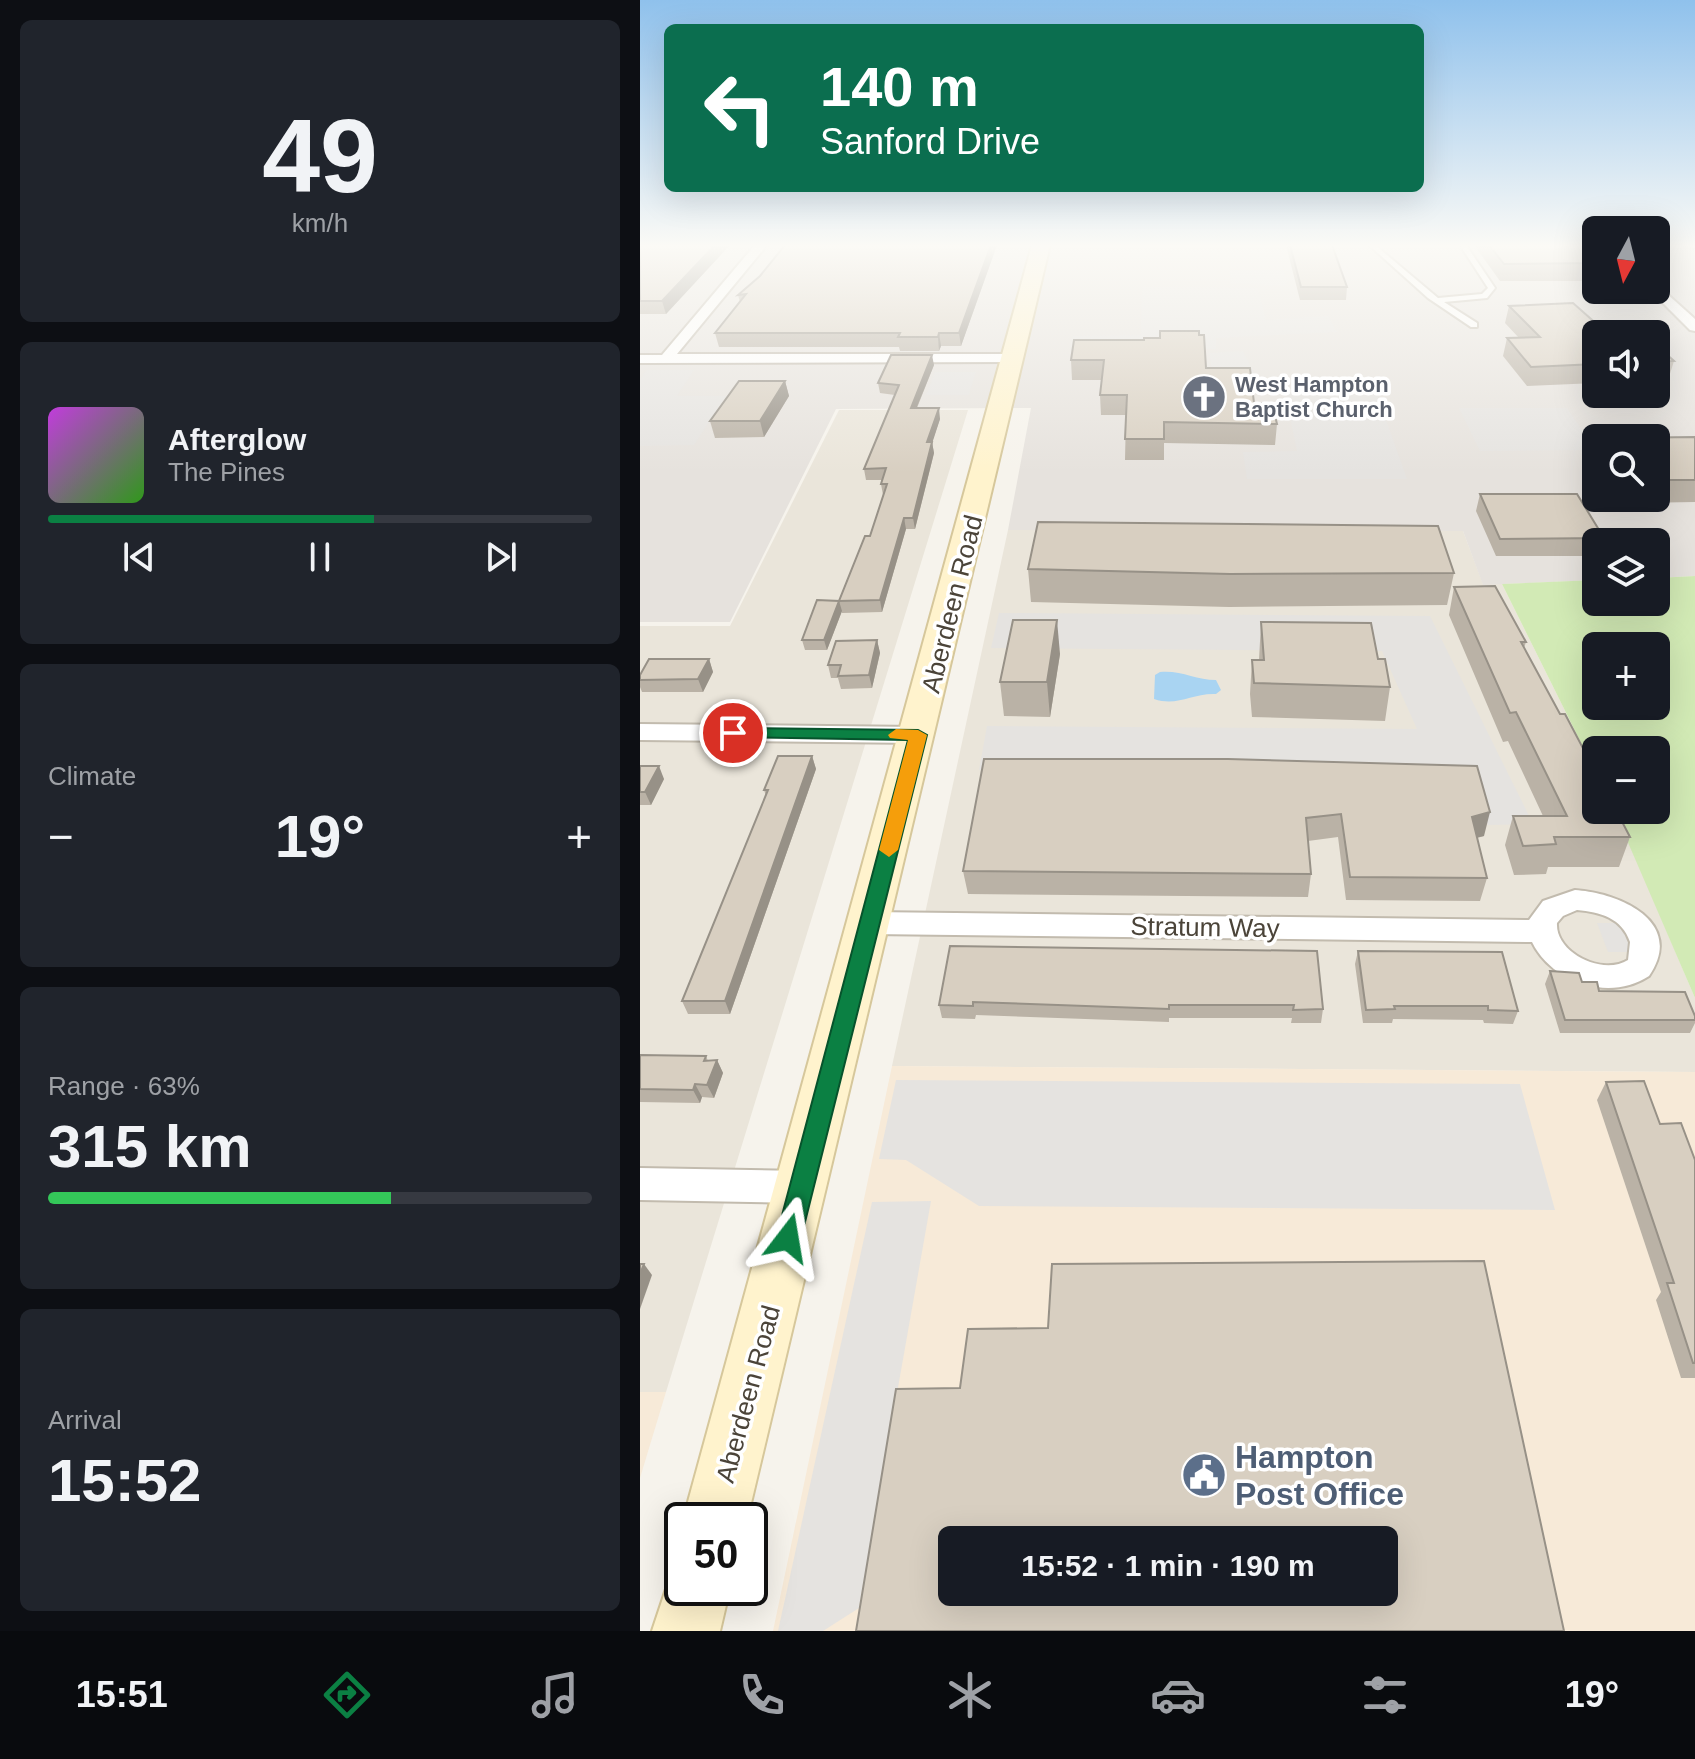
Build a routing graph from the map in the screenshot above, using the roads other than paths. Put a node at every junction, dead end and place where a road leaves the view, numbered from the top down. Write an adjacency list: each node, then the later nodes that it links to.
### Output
1 (698, 321): 7 (street)
2 (1023, 321): 5 (main road, Aberdeen Road)
3 (1468, 321): 4 (lane)
4 (1474, 325)
5 (1014, 358): 7 (street); 9 (main road, Aberdeen Road)
6 (640, 359): 7 (street)
7 (666, 359)
8 (640, 732): 9 (street)
9 (918, 735): 10 (main road, Aberdeen Road)
10 (870, 923): 11 (street, Stratum Way); 13 (main road, Aberdeen Road)
11 (1541, 931)
12 (640, 1184): 13 (street)
13 (801, 1187): 14 (main road, Aberdeen Road)
14 (720, 1502)
15 (692, 1606): 16 (main road)
16 (686, 1631)

